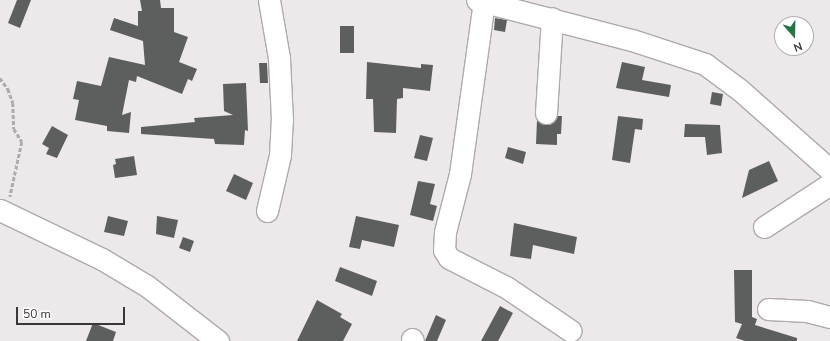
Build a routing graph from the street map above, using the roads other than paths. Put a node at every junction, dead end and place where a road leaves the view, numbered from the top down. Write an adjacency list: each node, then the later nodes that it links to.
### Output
1 (269, 0): 8 (street)
2 (480, 0): 3 (street); 12 (street)
3 (552, 18): 4 (street); 5 (street)
4 (546, 113)
5 (830, 170)
6 (830, 184): 9 (street)
7 (3, 211): 13 (street)
8 (267, 212)
9 (764, 227)
10 (768, 309): 11 (street)
11 (830, 317)
12 (571, 331)
13 (218, 341)

